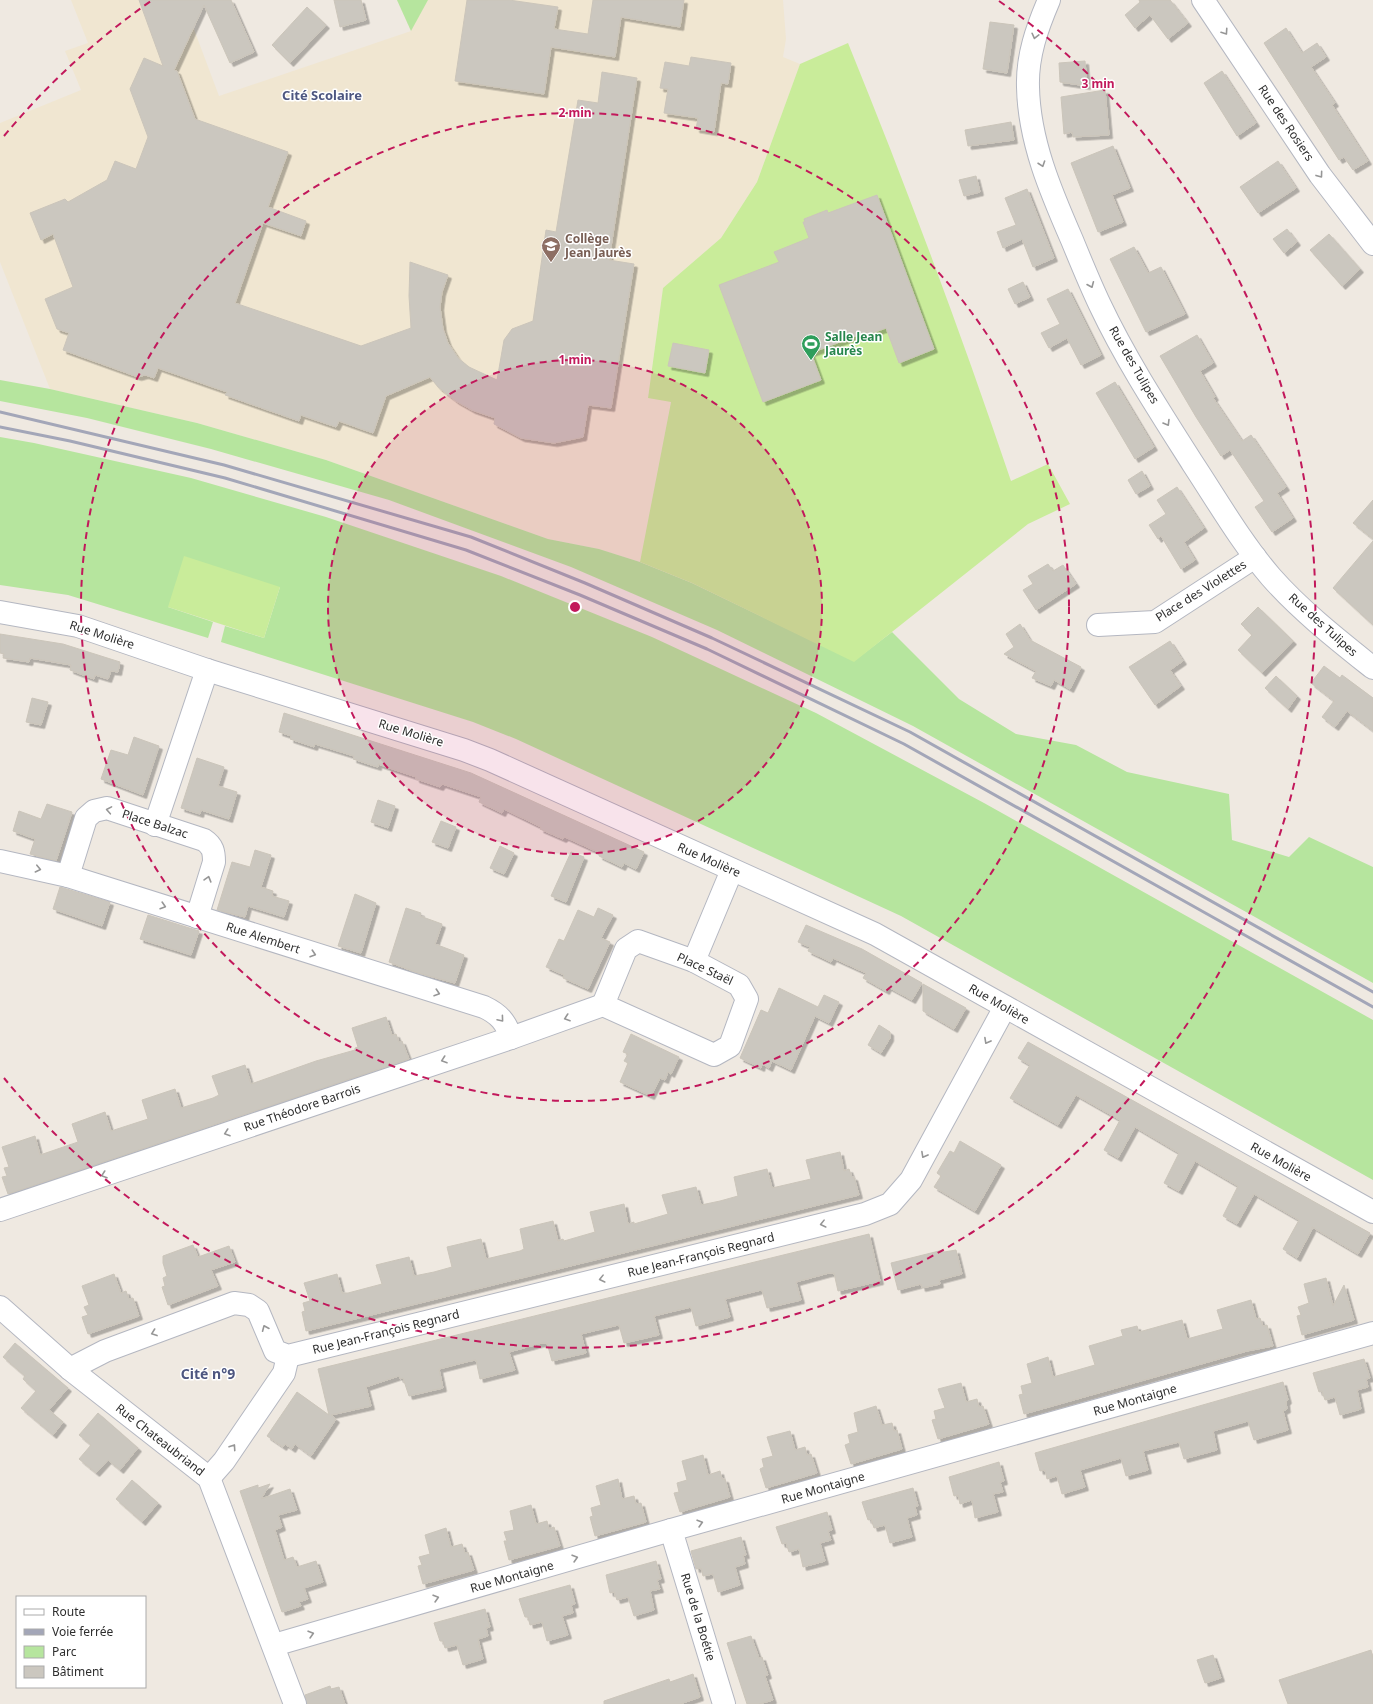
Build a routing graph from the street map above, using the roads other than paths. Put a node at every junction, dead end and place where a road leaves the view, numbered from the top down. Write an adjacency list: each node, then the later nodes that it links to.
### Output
1 (1049, 0): 4 (street, Rue des Tulipes, one-way to 4)
2 (1203, 0): 3 (street, Rue des Rosiers, one-way to 3)
3 (1373, 244)
4 (1255, 557): 6 (street, Place des Violettes); 7 (street, Rue des Tulipes)
5 (0, 612): 8 (street, Rue Molière)
6 (1098, 626)
7 (1373, 668)
8 (207, 670): 9 (street); 11 (street, Rue Molière)
9 (155, 825): 12 (street, Place Balzac, one-way to 12); 13 (street, Place Balzac, one-way to 9)
10 (0, 861): 12 (street, Rue Alembert, one-way to 12)
11 (732, 870): 14 (street); 16 (street, Rue Molière)
12 (68, 876): 13 (street, Rue Alembert, one-way to 13)
13 (197, 917): 17 (street, Rue Alembert, one-way to 17)
14 (694, 961): 15 (street, Place Staël); 15 (street, Place Staël)
15 (603, 1005): 17 (street, Rue Théodore Barrois, one-way to 17)
16 (1005, 1007): 19 (street, Rue Molière); 22 (street, Rue Jean-François Regnard, one-way to 22)
17 (511, 1038): 18 (street, Rue Théodore Barrois, one-way to 18)
18 (0, 1210)
19 (1373, 1212)
20 (0, 1307): 23 (street, Rue Chateaubriand)
21 (1373, 1333): 25 (street, Rue Montaigne, one-way to 21)
22 (288, 1356): 23 (street, one-way to 23); 24 (street, one-way to 22)
23 (70, 1369): 24 (street, Rue Chateaubriand)
24 (209, 1478): 26 (street, Rue Chateaubriand)
25 (672, 1530): 26 (street, Rue Montaigne, one-way to 25); 28 (street, Rue de la Boétie)
26 (274, 1645): 27 (street, Rue Chateaubriand)
27 (295, 1704)
28 (724, 1704)

